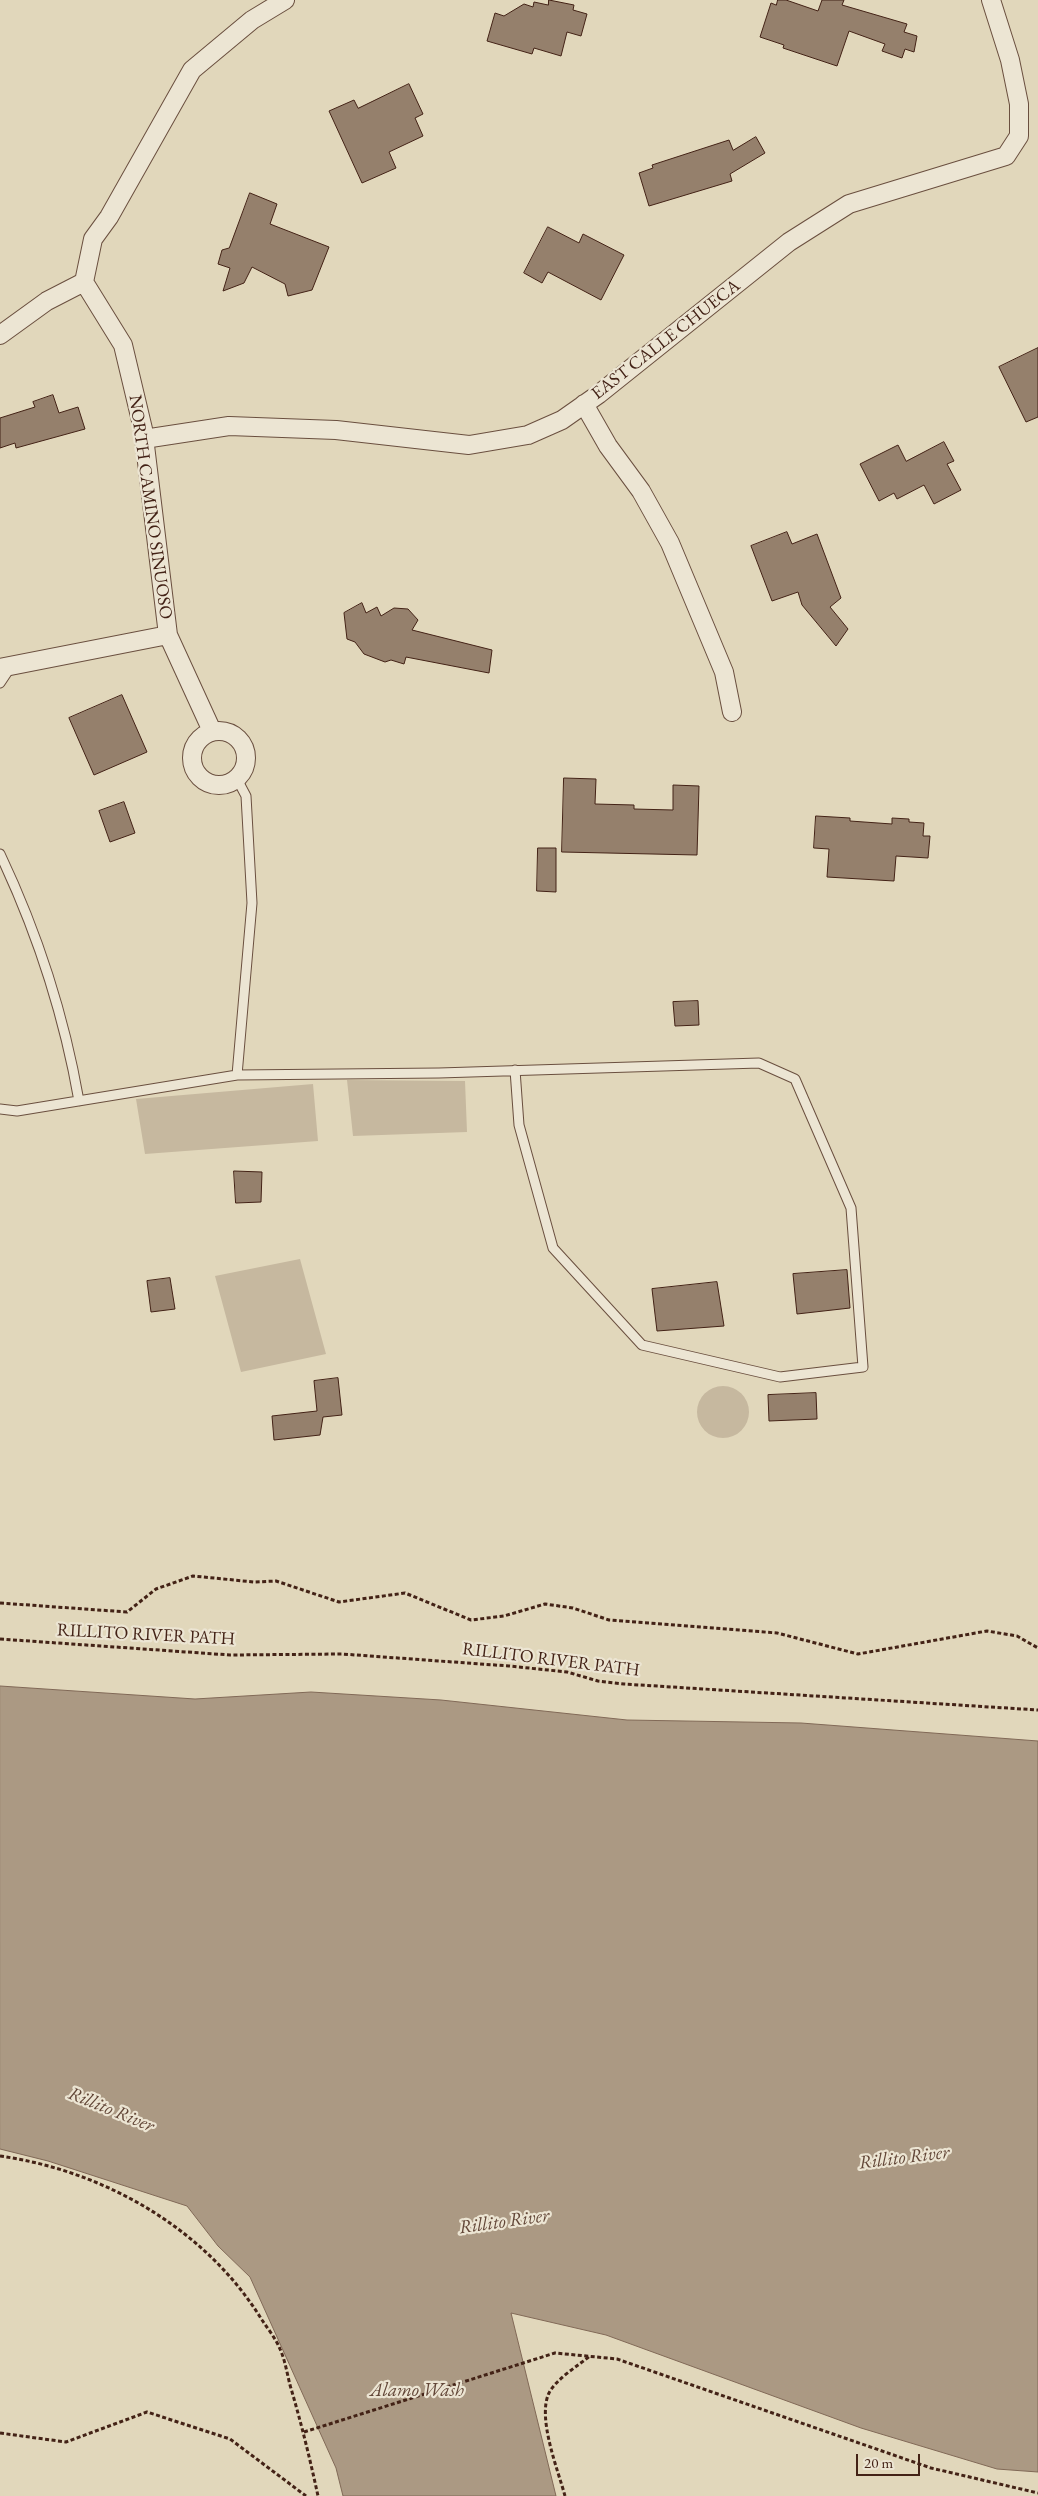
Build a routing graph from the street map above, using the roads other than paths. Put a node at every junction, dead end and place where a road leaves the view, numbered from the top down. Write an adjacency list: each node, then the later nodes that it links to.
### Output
1 (991, 0): 5 (street, EAST CALLE CHUECA)
2 (279, 2): 3 (street)
3 (84, 282): 4 (street); 6 (street, NORTH CAMINO SINUOSO)
4 (0, 335)
5 (584, 404): 6 (street, EAST CALLE CHUECA); 10 (street)
6 (144, 439): 7 (street, NORTH CAMINO SINUOSO)
7 (168, 634): 8 (street); 11 (street, NORTH CAMINO SINUOSO)
8 (6, 667): 9 (lane)
9 (0, 683)
10 (732, 712)
11 (212, 731): 12 (street); 12 (street)
12 (237, 779): 15 (lane)
13 (0, 854): 16 (lane)
14 (515, 1070): 14 (lane); 15 (lane)
15 (237, 1075): 16 (lane)
16 (79, 1101): 17 (lane)
17 (0, 1109)

